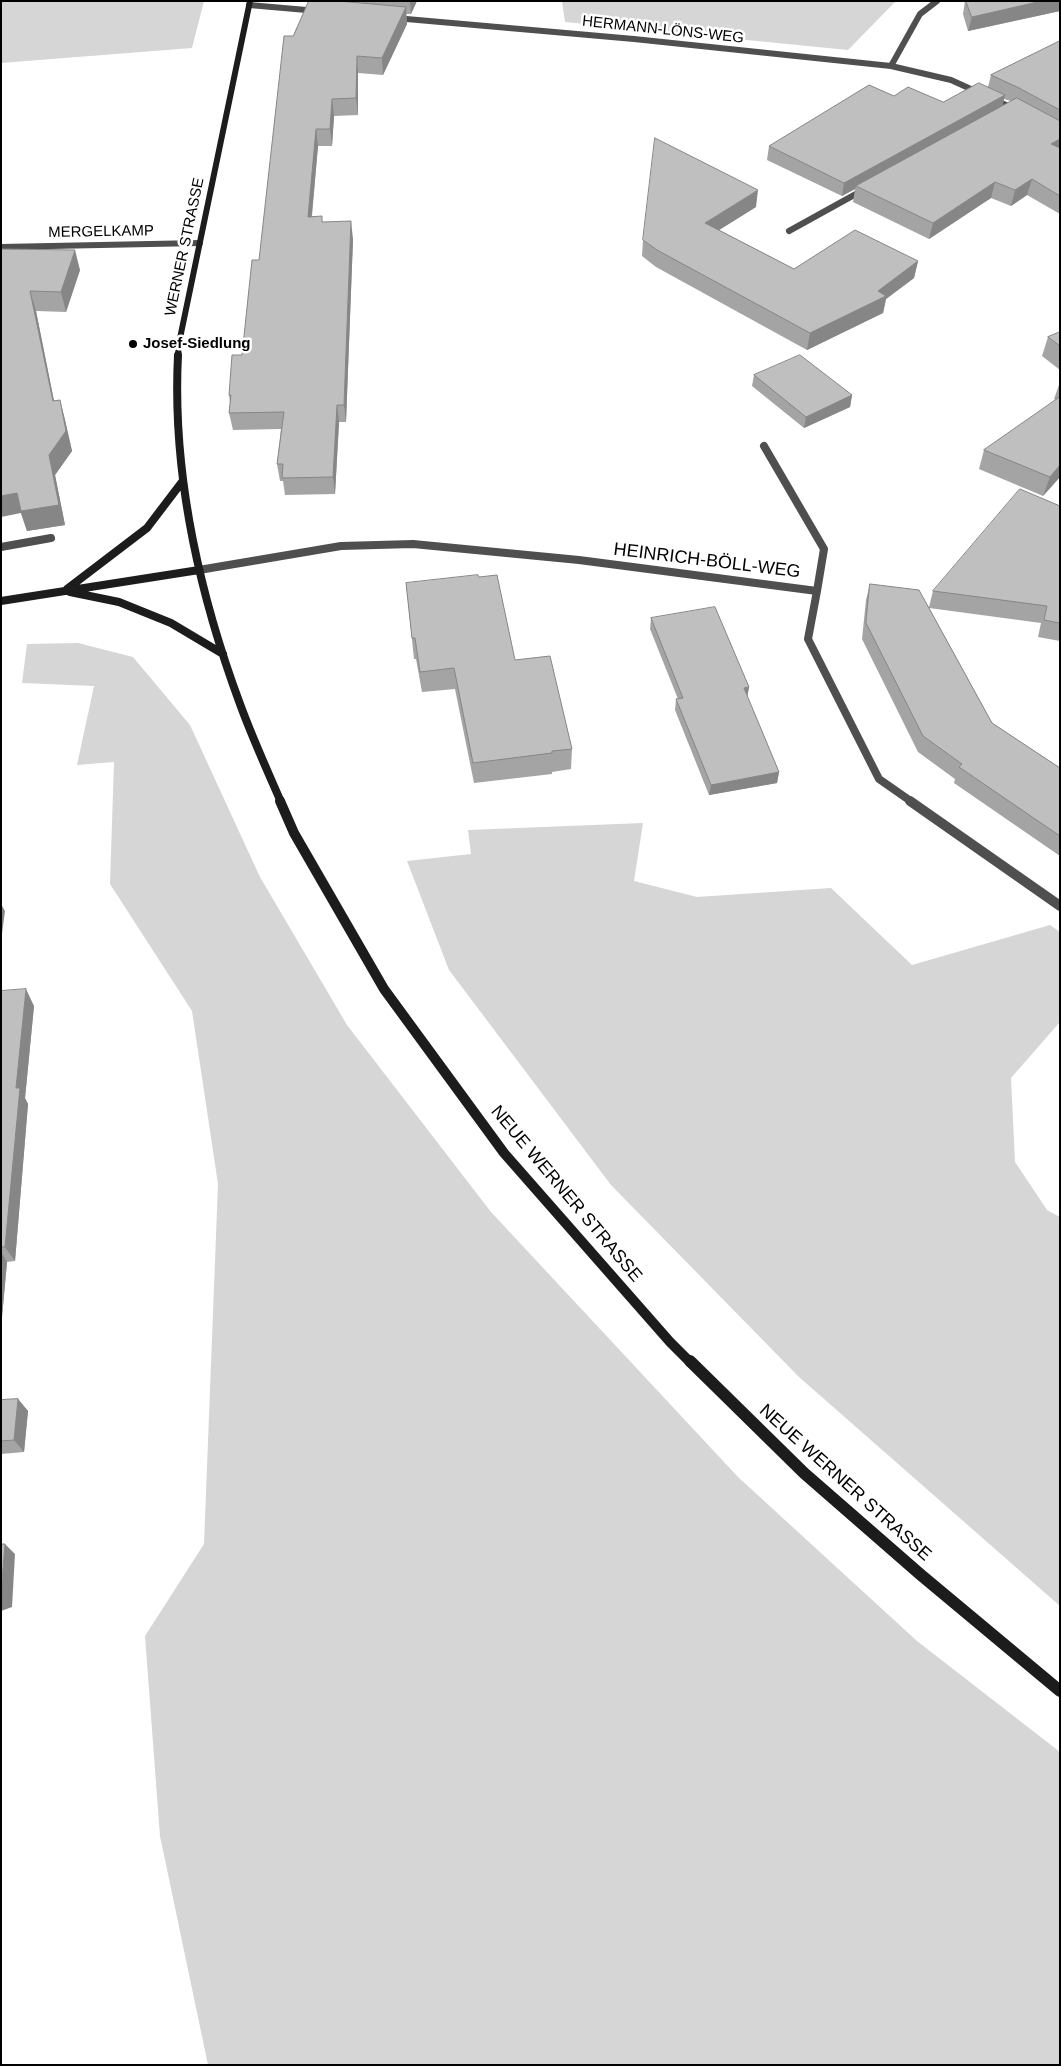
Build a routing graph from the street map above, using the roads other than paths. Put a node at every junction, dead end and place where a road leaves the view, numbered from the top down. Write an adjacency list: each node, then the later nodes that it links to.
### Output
1 (937, 1): 5 (street)
2 (250, 3): 3 (street); 11 (main road, WERNER STRASSE)
3 (328, 12)
4 (387, 17): 5 (street, HERMANN-LÖNS-WEG)
5 (891, 66): 6 (street, HERMANN-LÖNS-WEG)
6 (1013, 108): 7 (street, HERMANN-LÖNS-WEG); 8 (street)
7 (1021, 112)
8 (1004, 113)
9 (875, 184): 10 (street)
10 (789, 231)
11 (200, 243): 12 (street, MERGELKAMP); 14 (main road, WERNER STRASSE)
12 (1, 247)
13 (764, 446): 19 (street)
14 (182, 482): 17 (main road, WERNER STRASSE); 18 (main road)
15 (51, 538): 16 (street)
16 (1, 546)
17 (199, 570): 18 (main road); 19 (street, HEINRICH-BÖLL-WEG); 21 (main road, NEUE WERNER STRASSE)
18 (64, 591): 20 (main road); 21 (main road)
19 (817, 591): 22 (street, HEINRICH-BÖLL-WEG)
20 (1, 601)
21 (223, 654): 23 (main road, NEUE WERNER STRASSE)
22 (1060, 906)
23 (1060, 1691)

